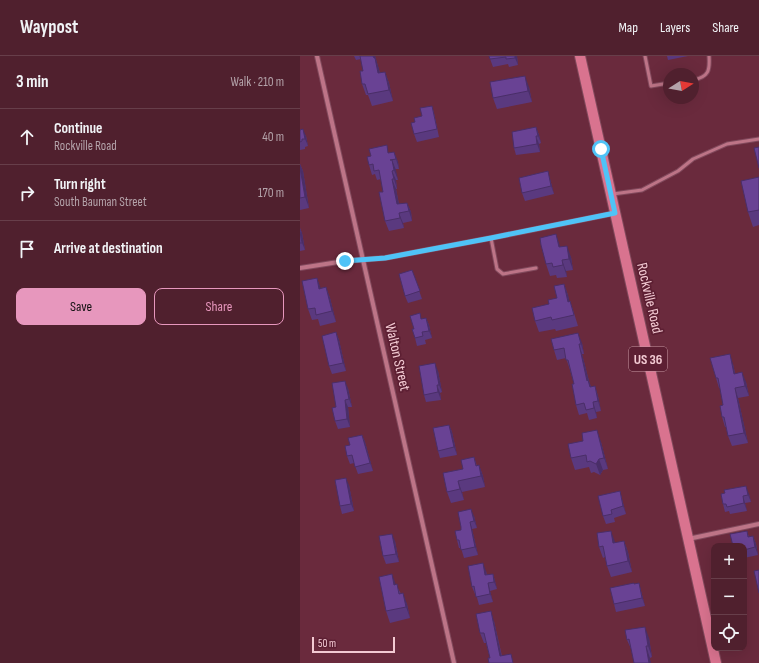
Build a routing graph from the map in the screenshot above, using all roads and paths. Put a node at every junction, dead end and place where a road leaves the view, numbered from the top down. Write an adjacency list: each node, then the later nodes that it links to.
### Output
1 (317, 56): 11 (street, Walton Street)
2 (580, 56): 8 (main road, Rockville Road / US 36)
3 (645, 56): 6 (lane)
4 (709, 56): 5 (lane)
5 (699, 79)
6 (663, 84)
7 (759, 139): 8 (lane)
8 (611, 194): 9 (main road, Rockville Road / US 36)
9 (615, 213): 10 (street); 15 (main road, Rockville Road / US 36)
10 (491, 238): 11 (street); 13 (lane)
11 (364, 259): 12 (street); 16 (street, Walton Street)
12 (300, 268)
13 (536, 268)
14 (759, 524): 15 (street)
15 (688, 539): 17 (main road, Rockville Road / US 36)
16 (454, 663)
17 (716, 663)

